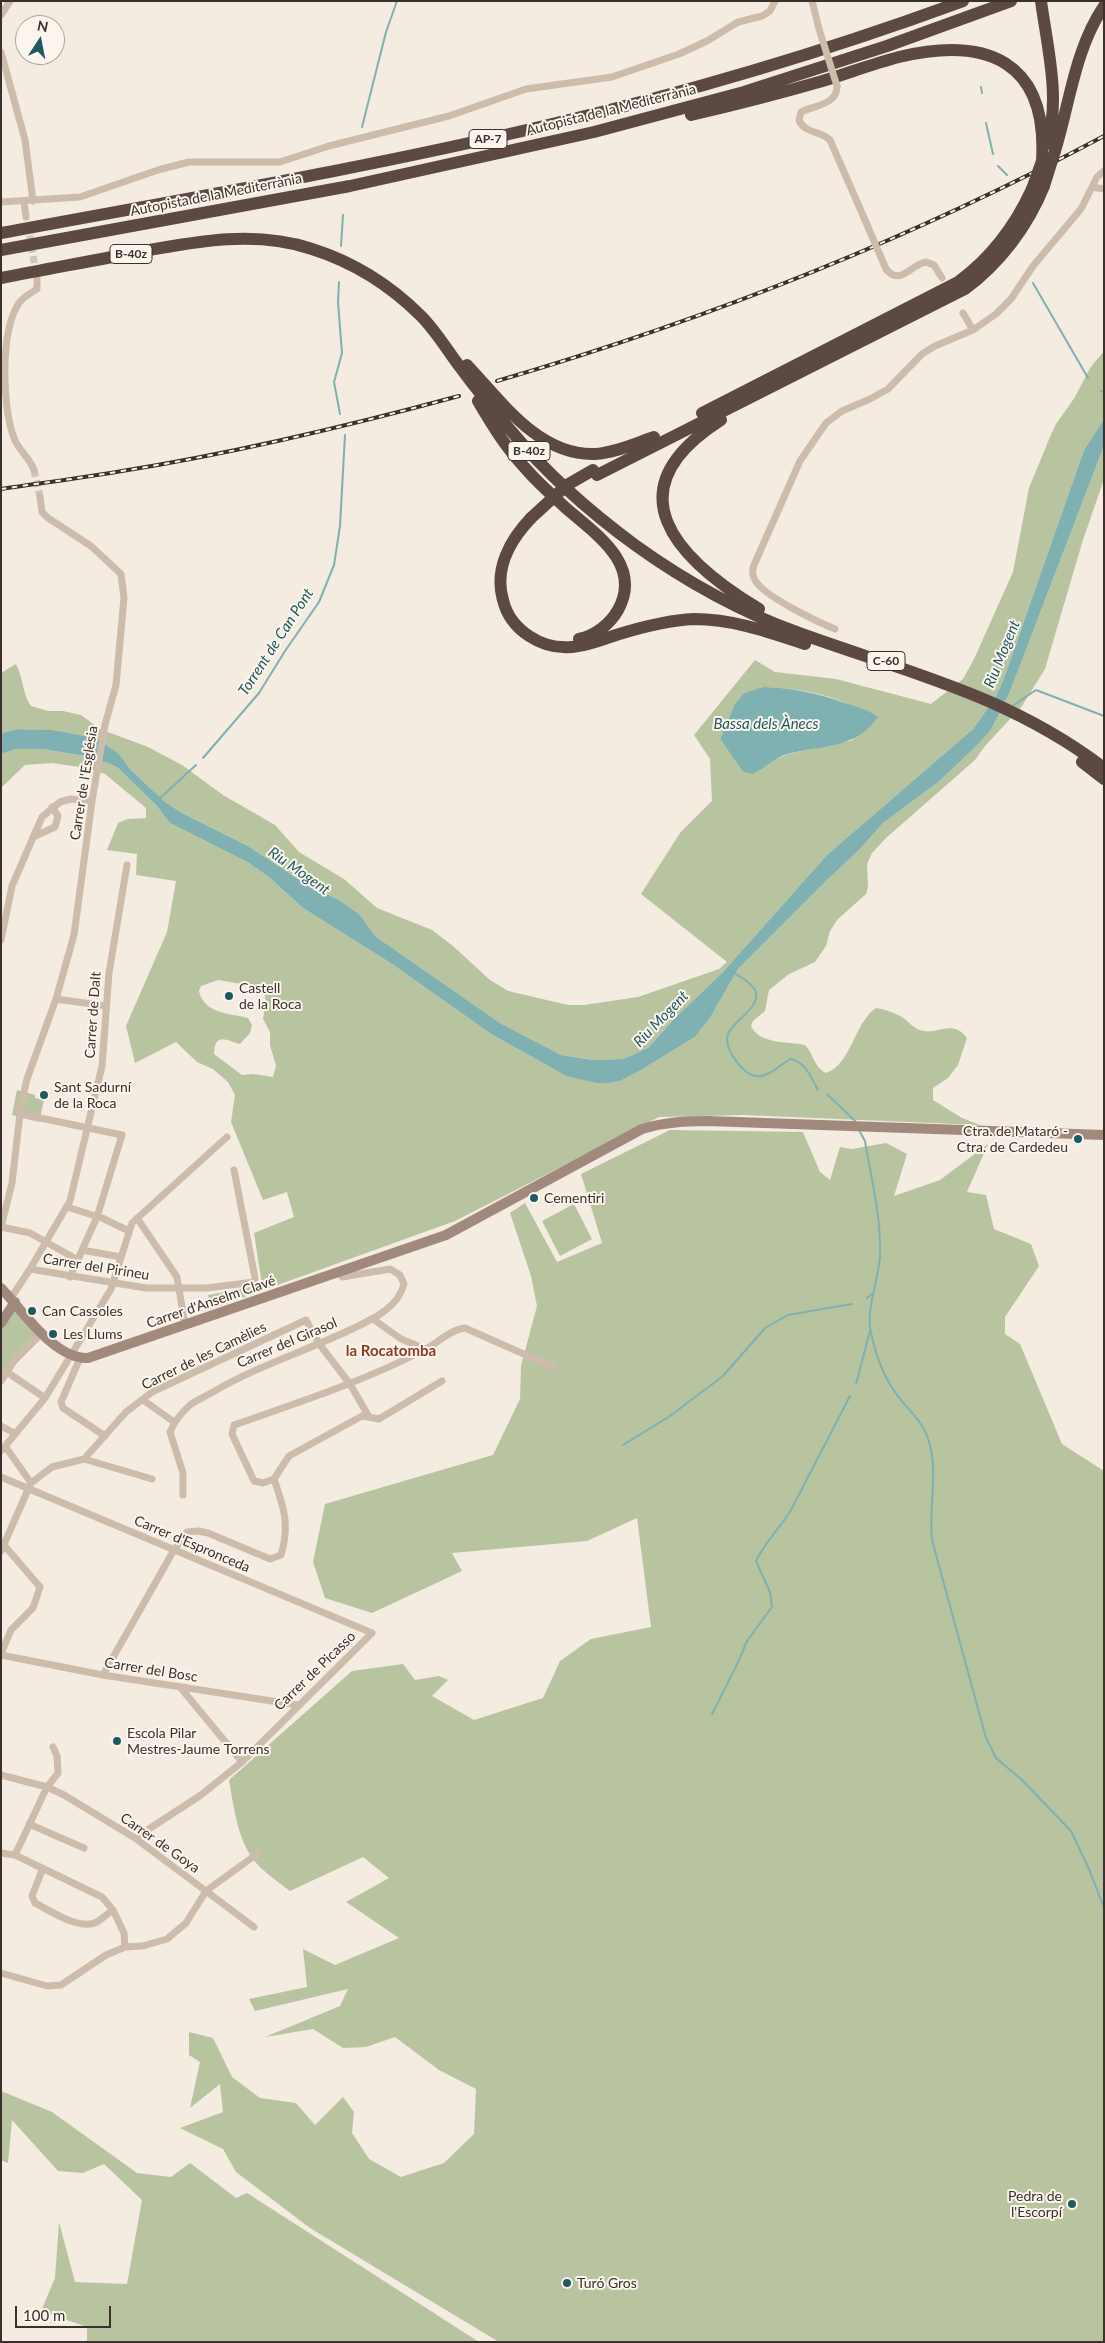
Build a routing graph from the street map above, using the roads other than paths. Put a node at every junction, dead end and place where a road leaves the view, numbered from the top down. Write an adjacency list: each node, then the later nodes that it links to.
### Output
1 (10, 1): 8 (street)
2 (775, 1): 17 (street)
3 (812, 1): 26 (street, bridge)
4 (963, 1): 21 (highway, Autopista de la Mediterrània / AP-7)
5 (1011, 1): 10 (highway, Autopista de la Mediterrània / AP-7)
6 (1045, 6): 11 (highway); 12 (highway)
7 (1104, 6): 11 (highway)
8 (1, 15)
9 (1, 52): 17 (street)
10 (627, 124): 12 (highway); 23 (highway, Autopista de la Mediterrània / AP-7)
11 (1055, 151): 15 (highway, bridge)
12 (1042, 161): 15 (highway, bridge)
13 (1104, 171): 14 (street)
14 (1092, 187): 16 (street); 29 (street)
15 (1038, 188): 31 (highway); 32 (highway)
16 (1104, 189)
17 (33, 201): 19 (street)
18 (1, 202): 19 (street)
19 (24, 202): 20 (street)
20 (26, 217)
21 (1, 233)
22 (261, 240): 25 (highway, B-40z); 28 (highway, B-40z); 30 (highway, B-40z)
23 (1, 250)
24 (37, 277): 33 (street)
25 (1, 278)
26 (942, 278)
27 (963, 313): 29 (street)
28 (425, 320): 32 (highway); 38 (highway, B-40z)
29 (973, 330): 37 (street)
30 (478, 401): 36 (highway); 38 (highway, B-40z)
31 (746, 401): 34 (highway); 38 (highway)
32 (654, 437): 34 (highway)
33 (34, 470)
34 (595, 472): 36 (highway)
35 (40, 497): 42 (street, Carrer de l'Església)
36 (534, 519): 38 (highway)
37 (835, 629)
38 (821, 645): 39 (highway, C-60)
39 (1040, 730): 40 (highway, C-60); 41 (highway, C-60)
40 (1104, 768)
41 (1104, 778)
42 (92, 801): 43 (street); 47 (street, Carrer de l'Església)
43 (52, 807): 44 (street); 44 (street)
44 (33, 837): 46 (street)
45 (127, 865): 48 (street, Carrer de Dalt)
46 (1, 940)
47 (56, 1000): 48 (street); 49 (street, Carrer de l'Església)
48 (106, 1006): 50 (street, Carrer de Dalt)
49 (20, 1114): 50 (street); 57 (street, Carrer de l'Església)
50 (87, 1127): 54 (street, Carrer de Dalt); 55 (street)
51 (1104, 1135): 64 (street, Carrer d'Anselm Clavé)
52 (226, 1137): 56 (street)
53 (234, 1170): 68 (street, Carrer del Pirineu)
54 (67, 1207): 55 (street); 59 (street, Carrer de Dalt)
55 (97, 1217): 58 (street); 60 (street)
56 (137, 1218): 58 (street); 68 (street)
57 (1, 1227): 59 (street)
58 (130, 1230): 61 (street)
59 (46, 1242): 62 (street); 63 (street, Carrer de Dalt)
60 (82, 1250): 61 (street); 62 (street)
61 (121, 1258): 66 (street)
62 (78, 1260): 65 (street)
63 (30, 1269): 65 (street, Carrer del Pirineu); 69 (street, Carrer de Dalt)
64 (339, 1272): 70 (street, Carrer del Girasol); 72 (street, Carrer d'Anselm Clavé)
65 (70, 1277): 66 (street, Carrer del Pirineu)
66 (112, 1284): 68 (street, Carrer del Pirineu); 76 (street)
67 (1, 1288): 69 (street)
68 (178, 1288): 72 (street)
69 (13, 1300): 71 (street); 73 (street)
70 (373, 1319): 74 (street, Carrer del Girasol); 75 (street)
71 (1, 1322)
72 (185, 1326): 76 (street, Carrer d'Anselm Clavé)
73 (42, 1333): 76 (street); 78 (street)
74 (320, 1345): 81 (street, Carrer de les Camèlies); 83 (street, Carrer de les Camèlies); 85 (street, Carrer del Girasol)
75 (426, 1349): 77 (street); 81 (street)
76 (76, 1357): 82 (street); 88 (street)
77 (553, 1367)
78 (7, 1372): 79 (street); 82 (street)
79 (1, 1381)
80 (442, 1381): 84 (street)
81 (350, 1384): 84 (street, Carrer de les Camèlies); 93 (street)
82 (45, 1398): 87 (street)
83 (143, 1400): 85 (street); 88 (street, Carrer de les Camèlies)
84 (369, 1417): 93 (street)
85 (174, 1422): 95 (street)
86 (1, 1426): 87 (street)
87 (14, 1433): 89 (street)
88 (105, 1436): 90 (street, Carrer de les Camèlies)
89 (3, 1449): 94 (street)
90 (84, 1459): 92 (street); 94 (street)
91 (1, 1477): 94 (street, Carrer d'Espronceda)
92 (152, 1479)
93 (274, 1479): 97 (street)
94 (30, 1486): 96 (street); 97 (street, Carrer d'Espronceda)
95 (182, 1495)
96 (2, 1548): 99 (street)
97 (174, 1550): 98 (street, Carrer d'Espronceda); 100 (street)
98 (372, 1633): 102 (street, Carrer de Picasso)
99 (1, 1654): 100 (street, Carrer del Bosc)
100 (103, 1675): 101 (street, Carrer del Bosc)
101 (180, 1687): 102 (street, Carrer del Bosc); 104 (street)
102 (298, 1705): 104 (street, Carrer de Picasso)
103 (53, 1746): 106 (street)
104 (242, 1762): 108 (street, Carrer de Picasso)
105 (1, 1775): 106 (street, Carrer de Goya)
106 (47, 1787): 107 (street); 108 (street, Carrer de Goya)
107 (29, 1824): 109 (street); 112 (street)
108 (135, 1838): 114 (street, Carrer de Goya)
109 (84, 1848)
110 (1, 1854): 112 (street)
111 (257, 1854): 114 (street)
112 (15, 1855): 113 (street)
113 (43, 1868): 115 (street); 115 (street)
114 (206, 1891): 116 (street, Carrer de Goya); 117 (street)
115 (113, 1910): 117 (street)
116 (254, 1927)
117 (125, 1947): 118 (street)
118 (1, 1973)

